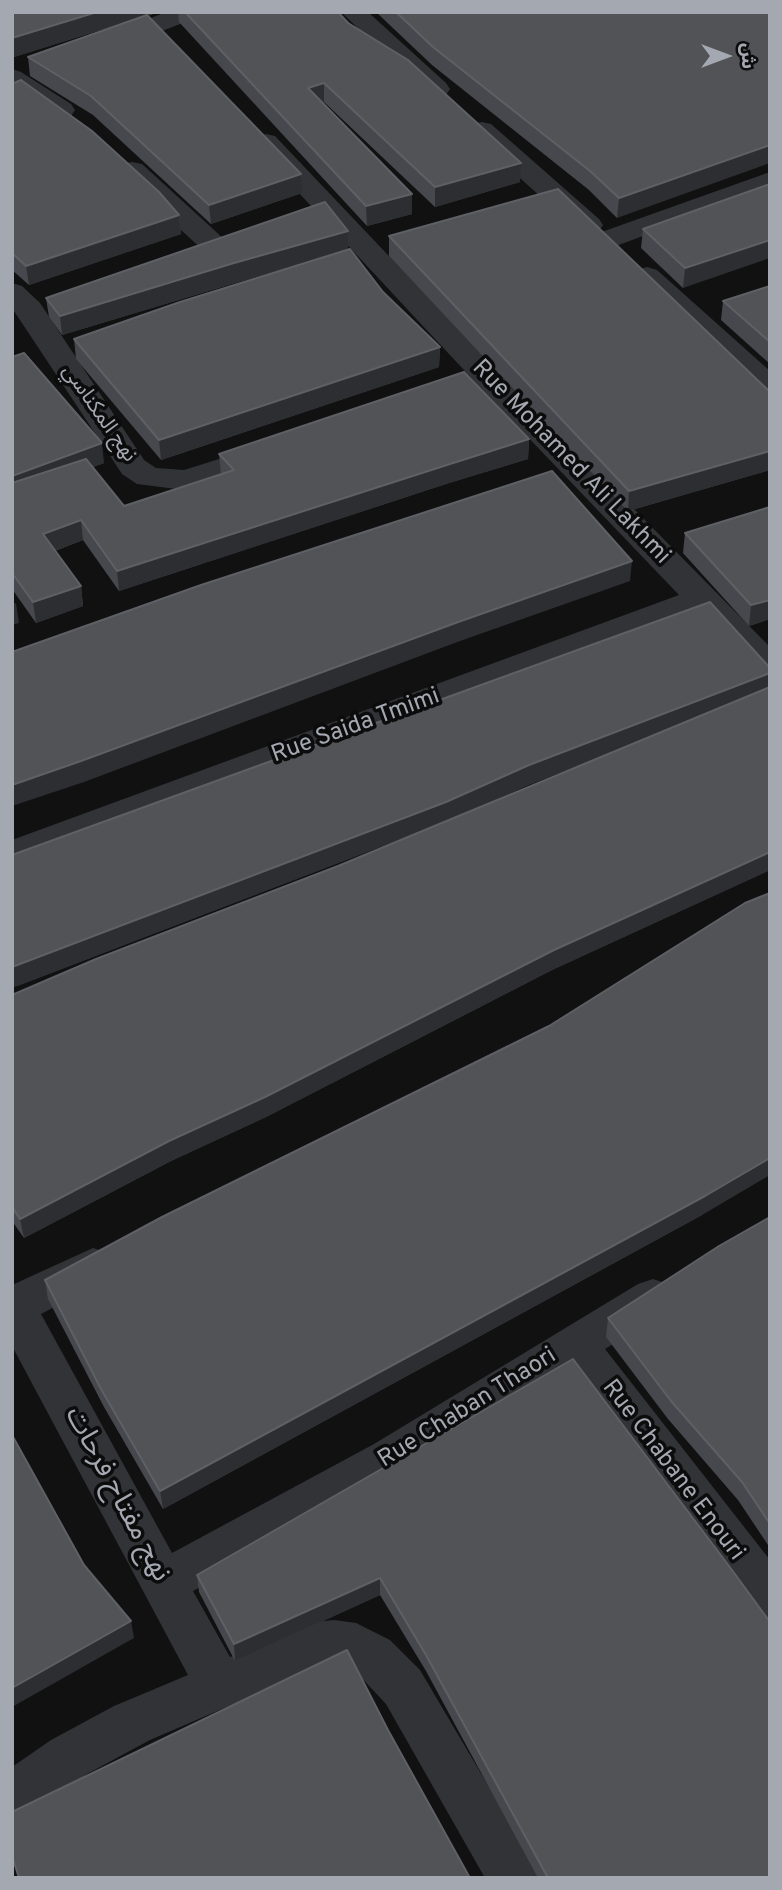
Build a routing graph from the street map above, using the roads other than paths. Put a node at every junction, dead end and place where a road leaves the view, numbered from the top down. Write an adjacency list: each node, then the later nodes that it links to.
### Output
1 (189, 12): 3 (street)
2 (353, 12): 10 (street)
3 (86, 52)
4 (40, 69): 5 (street)
5 (13, 77): 7 (street)
6 (246, 121): 16 (street, Rue Mohamed Ali Lakhmi)
7 (80, 123)
8 (109, 149): 11 (street)
9 (770, 180): 10 (street)
10 (606, 240): 13 (street)
11 (215, 246)
12 (33, 300): 14 (street, نهج المكناسي)
13 (768, 383)
14 (298, 442)
15 (692, 536): 16 (street)
16 (652, 550): 17 (street, Rue Mohamed Ali Lakhmi)
17 (700, 599): 18 (street, Rue Mohamed Ali Lakhmi); 20 (street, Rue Saida Tmimi)
18 (758, 639): 19 (street, Rue Mohamed Ali Lakhmi)
19 (766, 693)
20 (12, 854)
21 (124, 1250): 23 (street)
22 (689, 1276): 24 (street, Rue Chaban Thaori)
23 (13, 1305): 25 (street, نهج مفتاح فرحات)
24 (574, 1343): 25 (street, Rue Chaban Thaori); 26 (street, Rue Chabane Enouri)
25 (163, 1582): 27 (street, نهج مفتاح فرحات)
26 (770, 1598)
27 (220, 1688): 28 (street); 29 (street)
28 (12, 1797)
29 (514, 1878)

